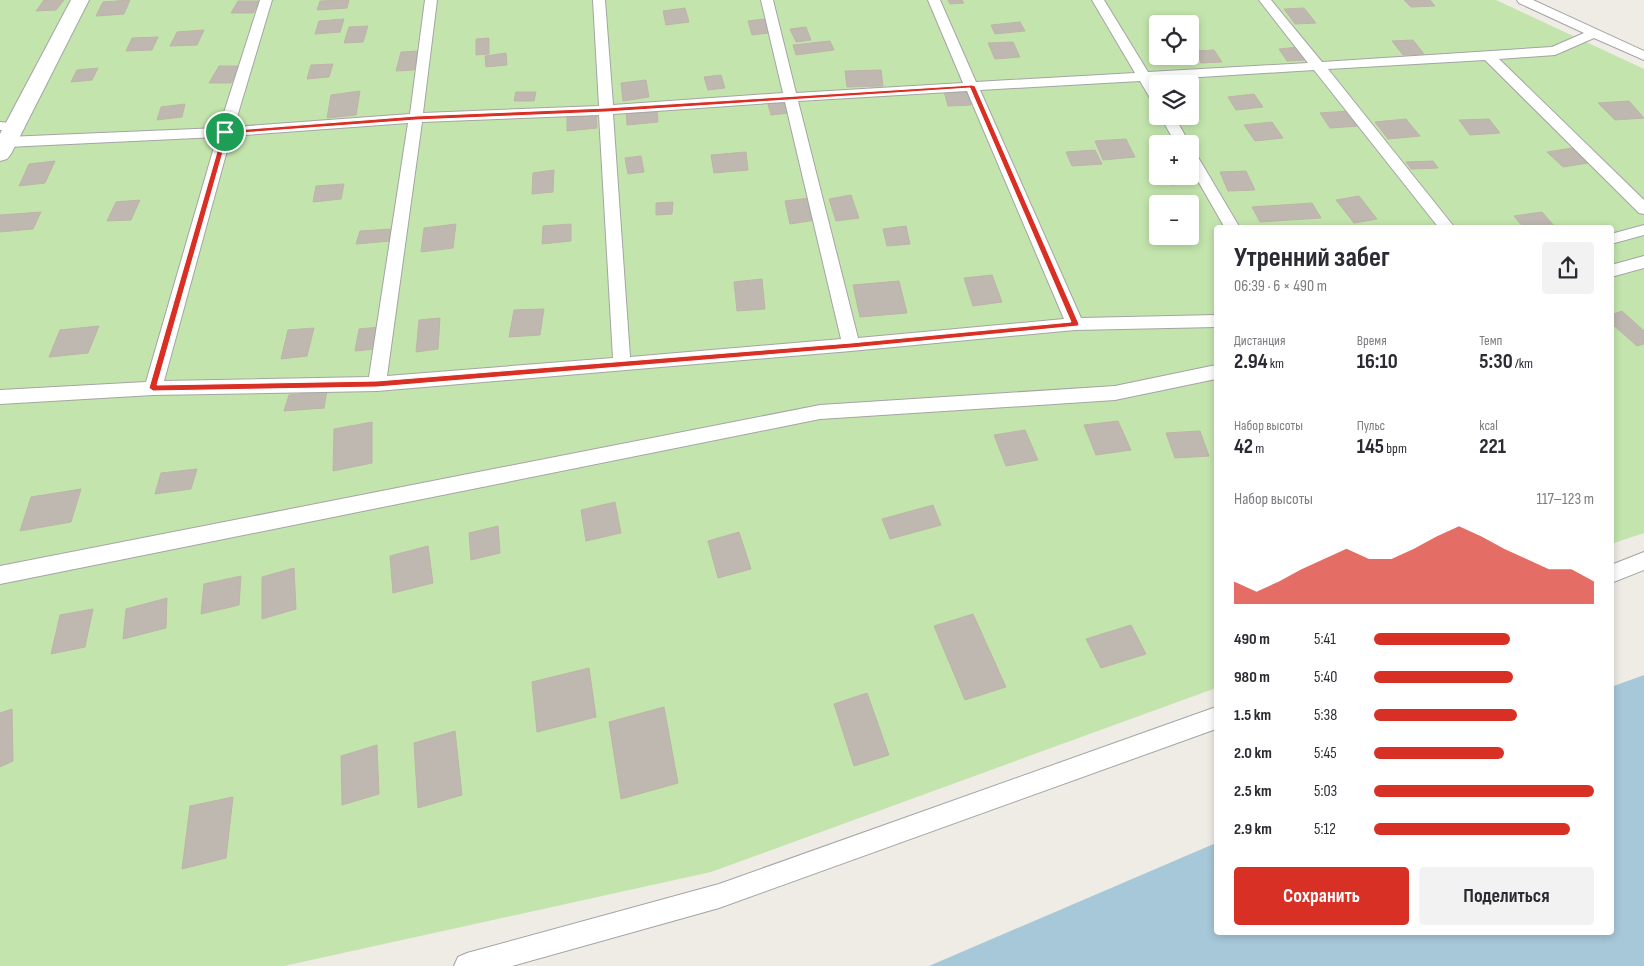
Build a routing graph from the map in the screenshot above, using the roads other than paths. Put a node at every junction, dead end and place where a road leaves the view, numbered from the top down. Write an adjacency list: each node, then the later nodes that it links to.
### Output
1 (80, 0): 21 (street)
2 (266, 0): 20 (lane)
3 (430, 0): 19 (lane)
4 (599, 0): 18 (lane)
5 (767, 0): 17 (lane)
6 (934, 0): 16 (lane)
7 (1098, 0): 14 (lane)
8 (1265, 0): 13 (lane)
9 (1523, 0): 10 (lane)
10 (1594, 33): 11 (lane); 12 (lane)
11 (1488, 56): 13 (lane); 23 (lane)
12 (1644, 56)
13 (1319, 67): 14 (lane); 25 (lane)
14 (1144, 77): 15 (lane); 16 (lane)
15 (1149, 85)
16 (972, 86): 17 (lane); 31 (lane)
17 (791, 97): 18 (lane); 32 (lane)
18 (606, 110): 19 (lane); 33 (lane)
19 (416, 118): 20 (lane); 35 (lane)
20 (225, 132): 21 (lane); 36 (lane)
21 (6, 137)
22 (1199, 170): 24 (lane)
23 (1644, 208)
24 (1231, 225)
25 (1446, 225)
26 (1644, 230): 27 (lane)
27 (1614, 238)
28 (1644, 262): 29 (lane)
29 (1614, 270)
30 (1214, 321): 31 (lane)
31 (1075, 324): 32 (lane)
32 (851, 346): 33 (lane)
33 (622, 364): 35 (lane)
34 (1214, 372): 40 (lane)
35 (377, 384): 36 (lane)
36 (153, 388): 37 (lane)
37 (0, 397)
38 (1644, 561): 39 (lane)
39 (1614, 573)
40 (0, 575)
41 (1214, 719): 42 (lane)
42 (467, 966)

